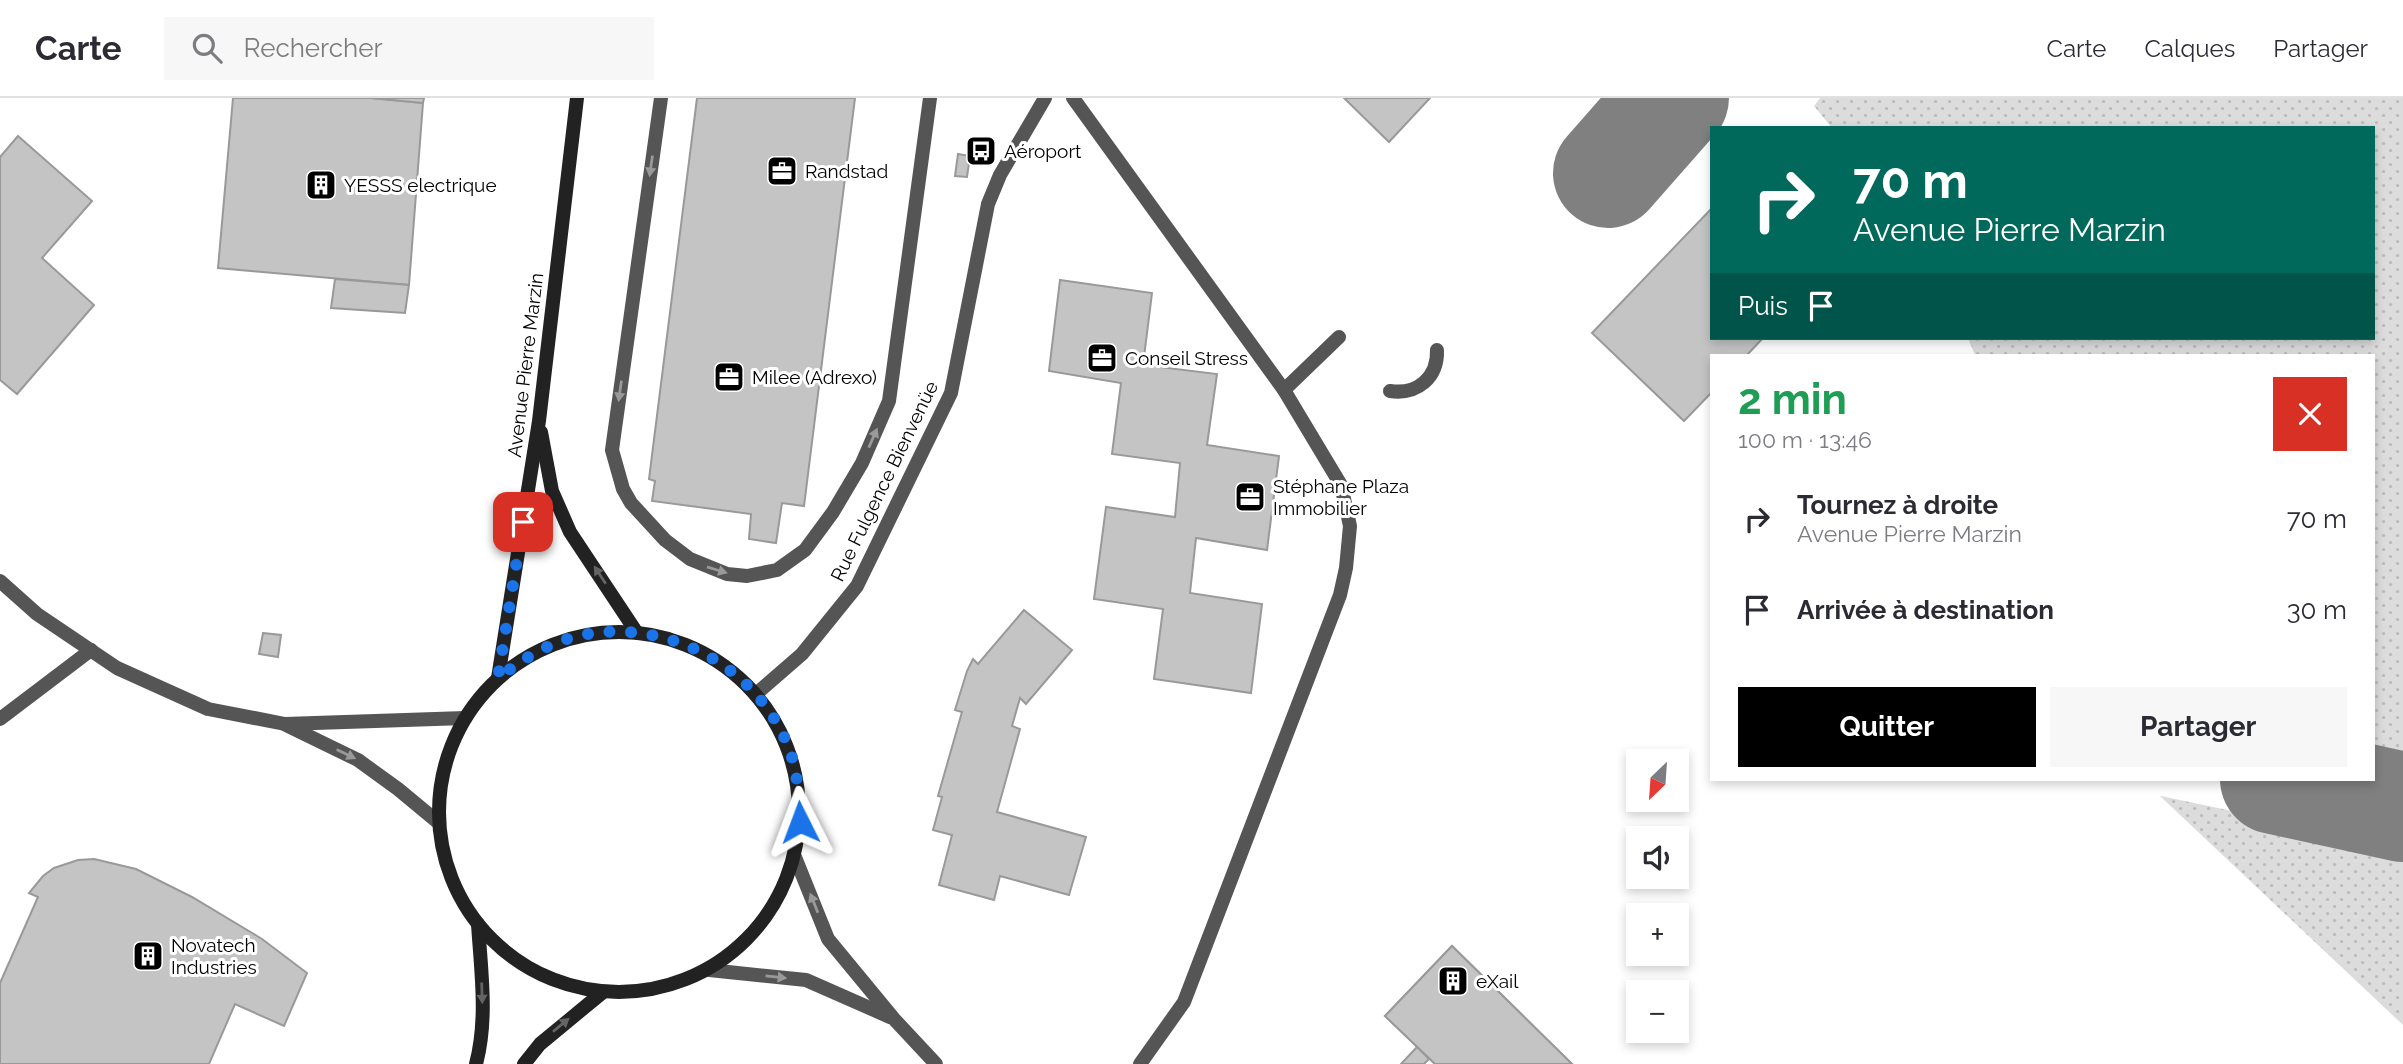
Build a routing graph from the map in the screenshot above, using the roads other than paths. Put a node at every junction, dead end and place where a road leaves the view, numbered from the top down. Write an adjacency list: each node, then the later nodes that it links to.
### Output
1 (577, 98): 10 (main road, Avenue Pierre Marzin)
2 (660, 98): 3 (street, one-way to 3)
3 (930, 98)
4 (1045, 98): 15 (street, Rue Fulgence Bienvenüe)
5 (1073, 98): 8 (street)
6 (1339, 337): 8 (street)
7 (1437, 350): 9 (street)
8 (1284, 390): 28 (street)
9 (1390, 391)
10 (539, 421): 12 (main road, one-way to 10); 14 (main road, Avenue Pierre Marzin)
11 (0, 581): 13 (street)
12 (637, 632): 14 (main road); 15 (main road)
13 (90, 650): 17 (street); 18 (street)
14 (498, 678): 16 (main road)
15 (756, 694): 20 (main road)
16 (465, 718): 18 (street); 19 (main road)
17 (0, 719)
18 (285, 724): 19 (street, one-way to 19)
19 (439, 823): 21 (main road)
20 (795, 857): 22 (main road); 24 (street, one-way to 20)
21 (478, 924): 23 (main road); 25 (main road, one-way to 25)
22 (709, 970): 23 (main road); 24 (street, one-way to 24)
23 (603, 992): 26 (main road, one-way to 23)
24 (894, 1018): 27 (street)
25 (476, 1064)
26 (524, 1064)
27 (936, 1064)
28 (1140, 1064)

